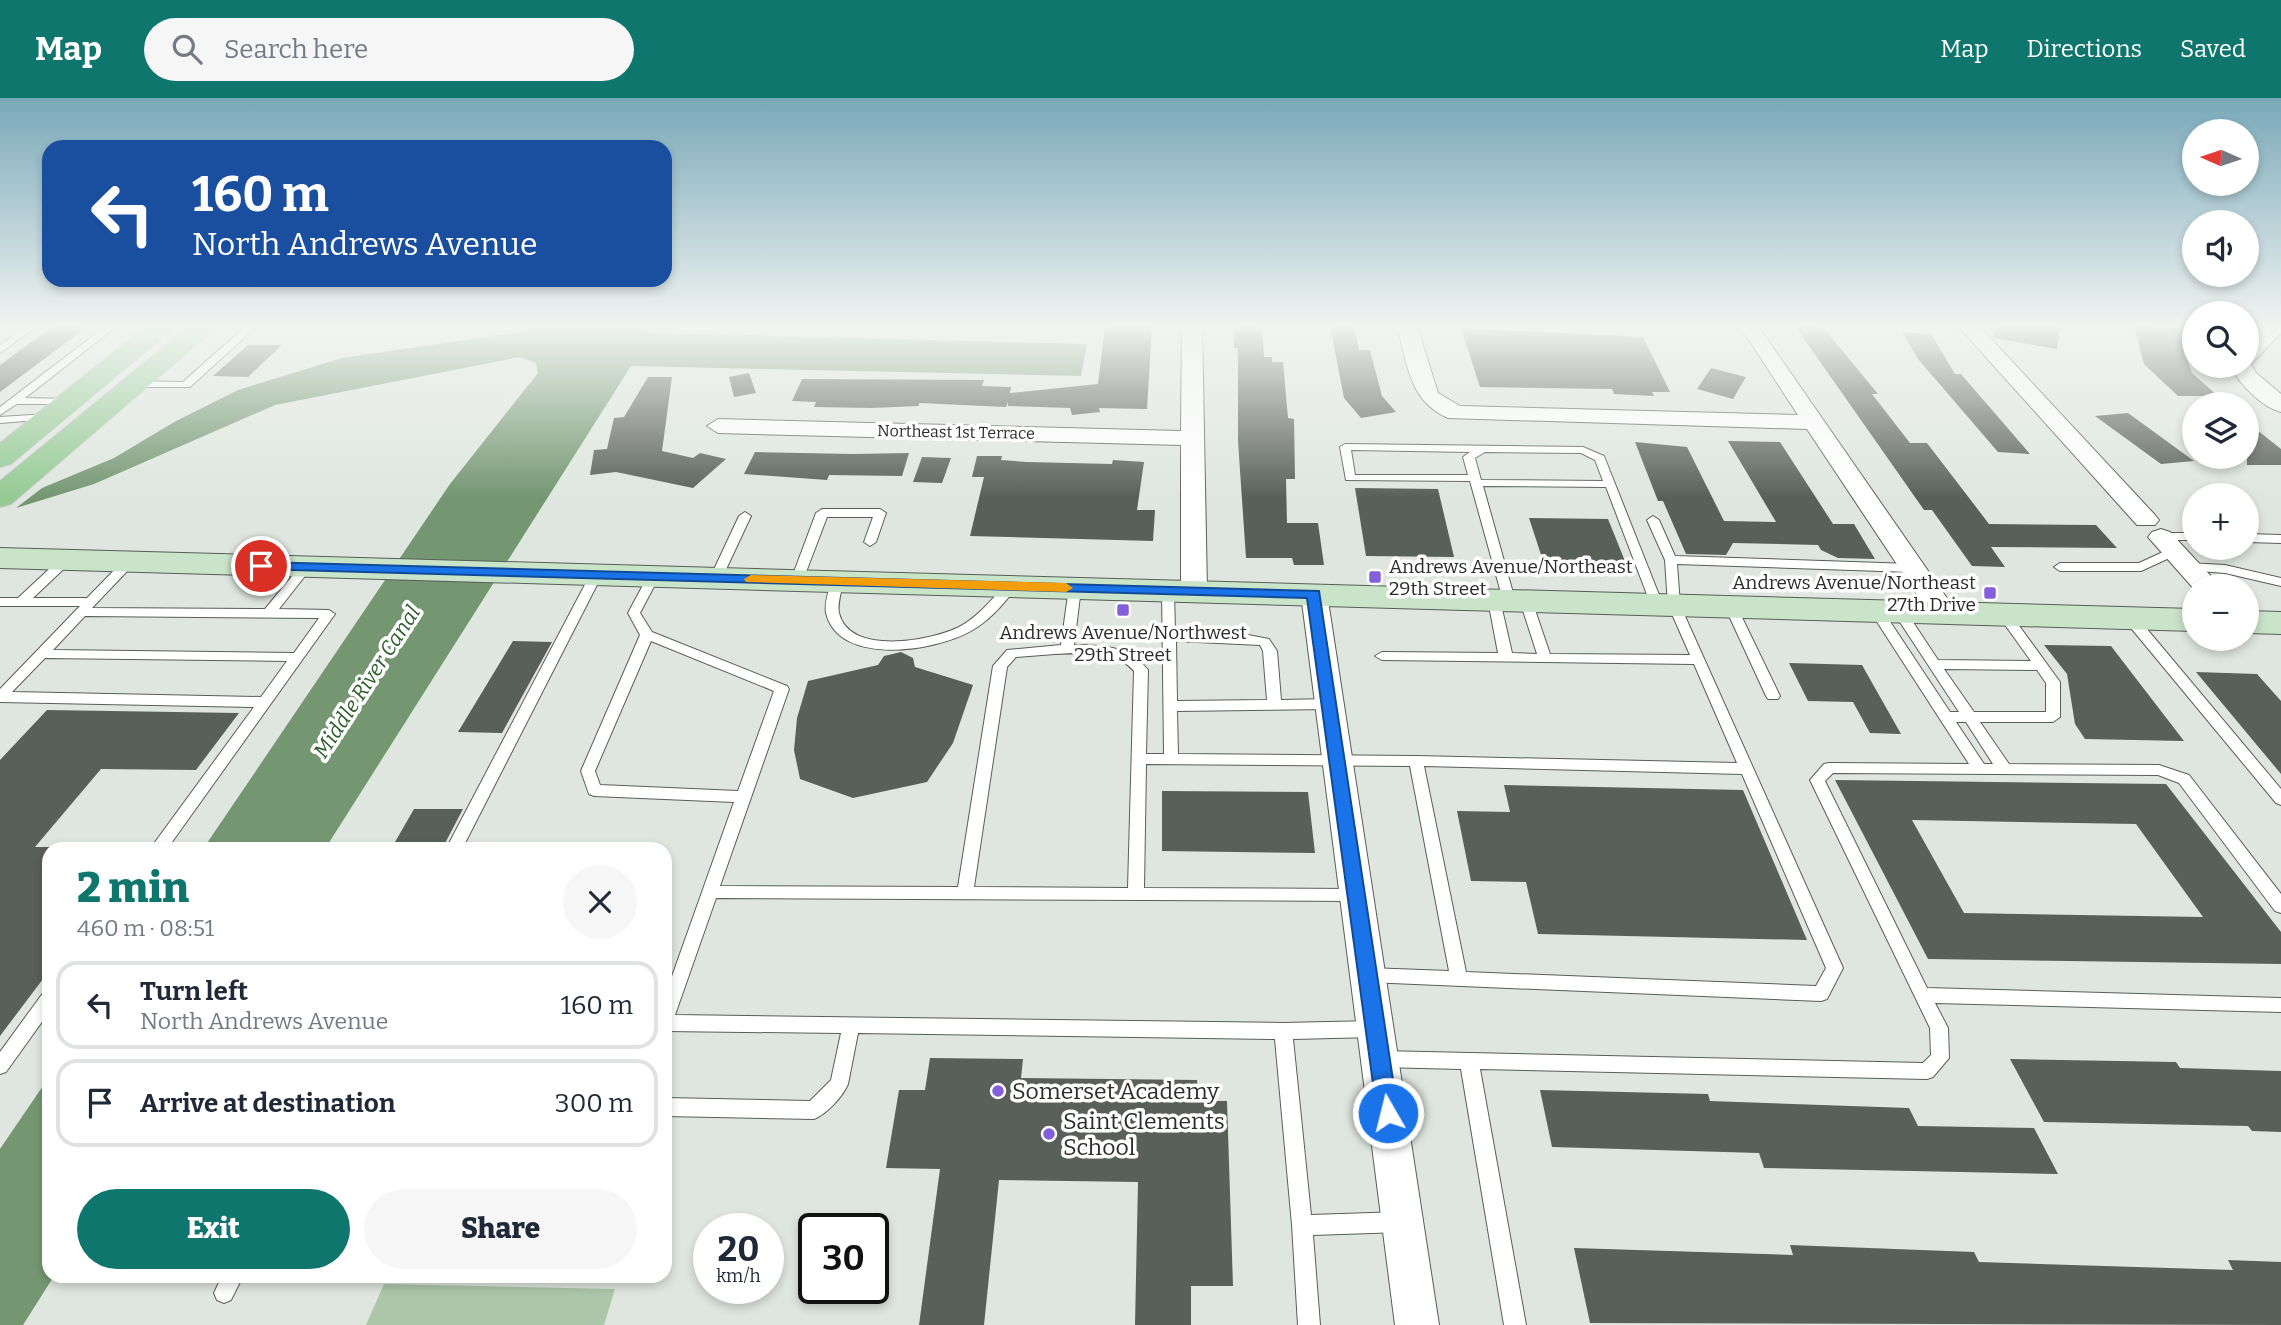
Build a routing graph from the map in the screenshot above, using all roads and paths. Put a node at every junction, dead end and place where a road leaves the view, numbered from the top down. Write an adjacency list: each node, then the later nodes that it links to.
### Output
1 (38, 383): 10 (lane)
2 (92, 383): 12 (main road)
3 (188, 383): 9 (lane)
4 (1194, 383): 17 (street)
5 (1424, 383): 15 (street)
6 (1788, 383): 15 (street)
7 (2022, 383): 28 (street)
8 (2255, 383): 11 (street)
9 (135, 384): 22 (main road)
10 (15, 401): 12 (lane); 13 (lane)
11 (2281, 405)
12 (59, 410): 14 (lane); 19 (main road)
13 (0, 412)
14 (0, 420)
15 (1815, 422): 35 (street)
16 (718, 426): 17 (street, Northeast 1st Terrace)
17 (1195, 438): 44 (street)
18 (1483, 449): 20 (lane); 20 (lane); 21 (lane)
19 (5, 450)
20 (1476, 481): 21 (lane); 46 (lane)
21 (1610, 484): 49 (lane)
22 (0, 497)
23 (745, 516): 38 (lane)
24 (1653, 520): 31 (lane)
25 (2259, 538): 26 (lane)
26 (2281, 539)
27 (870, 542): 39 (lane)
28 (2179, 550): 34 (lane); 41 (lane)
29 (0, 558): 30 (main road)
30 (66, 560): 32 (main road); 48 (lane)
31 (1671, 560): 35 (lane); 49 (lane)
32 (129, 562): 33 (main road); 50 (lane)
33 (306, 567): 36 (main road); 53 (lane)
34 (2060, 567)
35 (1911, 568): 54 (street)
36 (596, 575): 37 (main road); 89 (lane)
37 (653, 577): 38 (main road); 60 (lane)
38 (716, 578): 39 (main road)
39 (797, 580): 40 (main road)
40 (837, 581): 42 (main road); 42 (lane)
41 (2281, 582)
42 (1011, 586): 43 (main road)
43 (1075, 588): 44 (main road); 62 (lane)
44 (1181, 590): 45 (main road); 61 (lane)
45 (1314, 594): 46 (main road); 74 (street)
46 (1510, 600): 49 (main road); 66 (lane); 67 (lane)
47 (0, 602): 48 (lane)
48 (21, 602): 50 (lane)
49 (1665, 605): 51 (main road); 68 (lane)
50 (86, 607): 53 (lane); 63 (lane)
51 (1731, 607): 52 (main road); 71 (lane)
52 (1888, 612): 54 (main road); 69 (lane); 77 (lane)
53 (269, 613): 65 (lane)
54 (1944, 614): 55 (main road)
55 (2004, 615): 56 (main road); 70 (lane)
56 (2131, 619): 57 (main road); 87 (lane)
57 (2182, 621)
58 (2259, 622): 59 (main road)
59 (2281, 623)
60 (647, 635): 86 (lane); 86 (lane)
61 (1169, 637): 75 (lane); 76 (lane)
62 (1067, 651): 79 (lane); 91 (lane)
63 (41, 654): 65 (lane); 72 (lane)
64 (1382, 656): 66 (lane)
65 (297, 657): 73 (lane)
66 (1506, 658): 67 (lane)
67 (1545, 658): 68 (lane)
68 (1698, 660): 83 (lane)
69 (1934, 664): 70 (lane); 78 (lane)
70 (2041, 666): 78 (lane)
71 (1773, 696)
72 (0, 697): 73 (lane)
73 (265, 702): 88 (lane)
74 (1329, 704): 75 (lane); 81 (street)
75 (1274, 705): 76 (lane)
76 (1170, 706): 80 (lane)
77 (1946, 717): 78 (lane); 84 (lane)
78 (1969, 717): 85 (lane)
79 (1139, 759): 80 (lane); 92 (lane)
80 (1171, 759): 81 (lane)
81 (1337, 759): 82 (lane); 93 (street)
82 (1416, 761): 83 (lane); 96 (lane)
83 (1746, 769): 96 (lane)
84 (1980, 769): 85 (lane); 97 (lane)
85 (2005, 770): 94 (lane)
86 (744, 797): 90 (lane)
87 (2281, 799)
88 (163, 842)
89 (458, 842)
90 (710, 892): 91 (lane); 98 (lane)
91 (965, 893): 92 (lane)
92 (1136, 894): 93 (lane)
93 (1356, 895): 95 (street)
94 (2281, 906)
95 (1368, 975): 96 (lane); 104 (street)
96 (1459, 979)
97 (1922, 995): 99 (lane); 105 (lane)
98 (672, 1002)
99 (2281, 1005)
100 (42, 1008): 106 (lane)
101 (672, 1022): 102 (lane)
102 (851, 1025): 103 (lane); 107 (lane)
103 (1283, 1031): 104 (lane); 109 (lane)
104 (1378, 1044): 105 (lane); 108 (street)
105 (1469, 1060): 112 (lane)
106 (0, 1066)
107 (672, 1107)
108 (1403, 1222): 109 (lane); 111 (street)
109 (1302, 1224): 110 (lane)
110 (1309, 1325)
111 (1418, 1325)
112 (1515, 1325)

